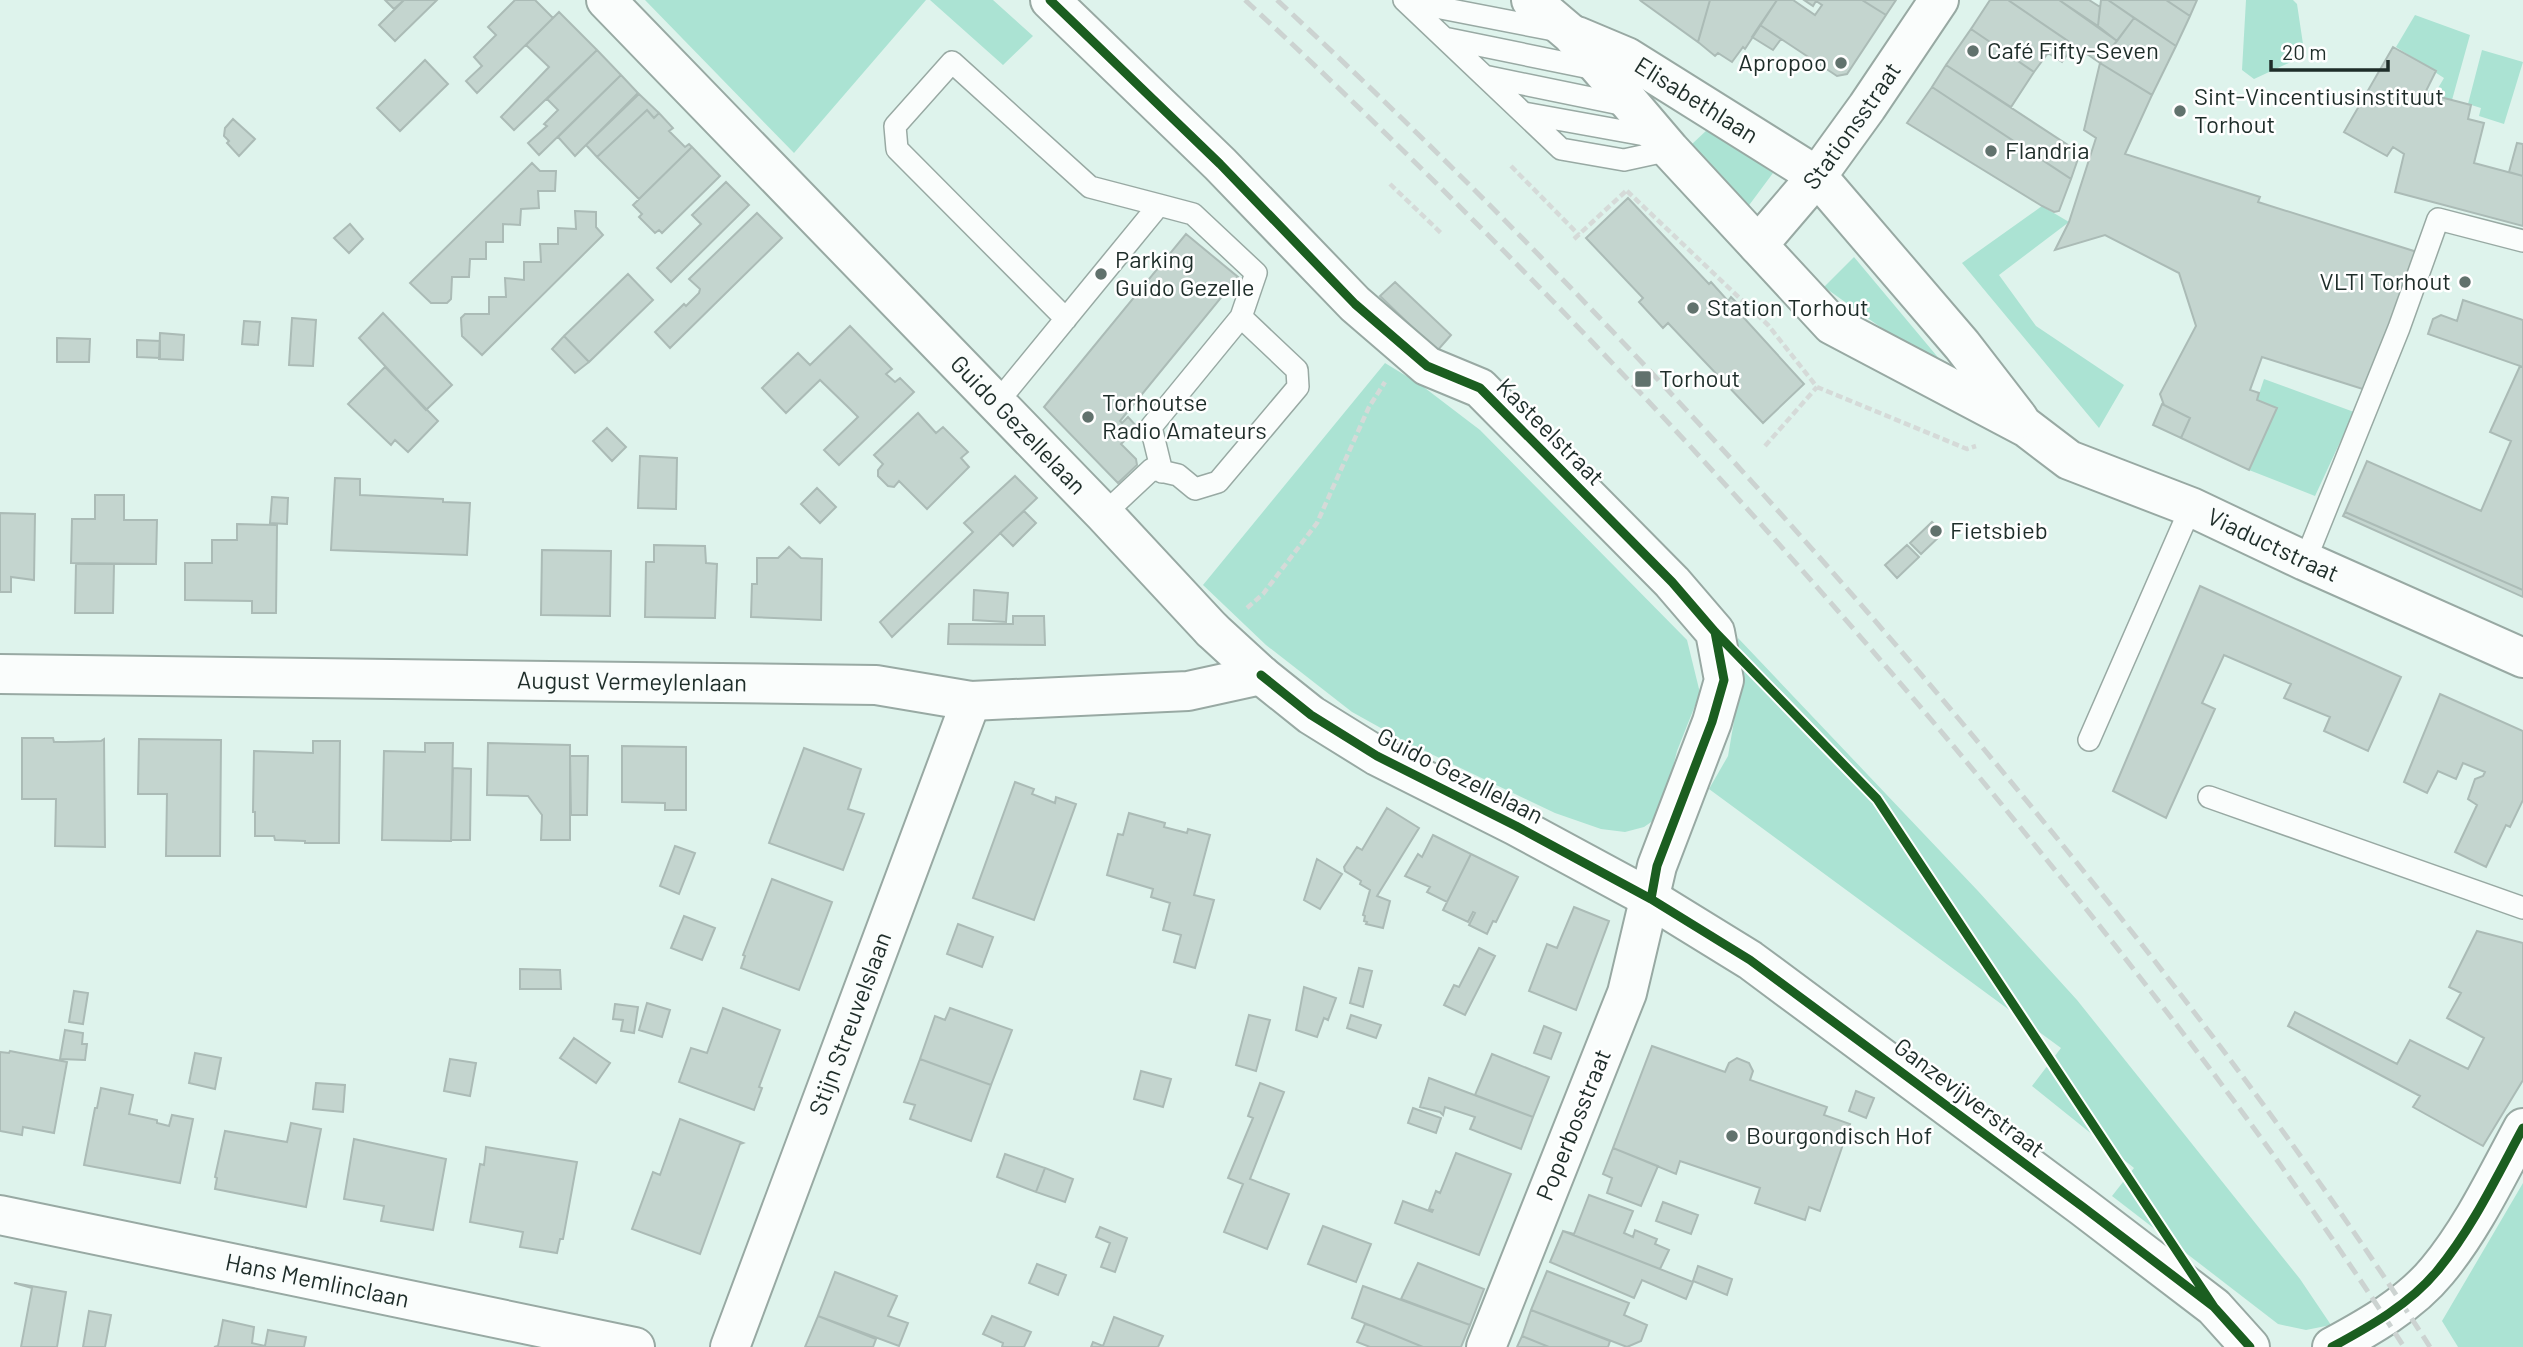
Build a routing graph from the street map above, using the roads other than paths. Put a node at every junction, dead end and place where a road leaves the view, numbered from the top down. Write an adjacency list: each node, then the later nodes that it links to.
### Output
1 (607, 0): 18 (street, Guido Gezellelaan)
2 (1050, 0): 30 (street, Kasteelstraat)
3 (1405, 0): 6 (lane); 7 (lane)
4 (1531, 0): 6 (street, Elisabethlaan)
5 (1939, 0): 12 (street, Stationsstraat)
6 (1571, 34): 8 (street, Elisabethlaan); 12 (street, Elisabethlaan)
7 (1444, 38): 8 (lane); 9 (lane)
8 (1603, 71): 10 (street, Elisabethlaan)
9 (1484, 76): 10 (lane); 11 (lane)
10 (1632, 106): 11 (street, Elisabethlaan)
11 (1664, 144): 15 (street, Elisabethlaan)
12 (1817, 176): 15 (street, Stationsstraat); 19 (street, Viaductstraat)
13 (1159, 205): 16 (lane); 17 (lane); 17 (lane)
14 (2523, 242): 23 (lane)
15 (1758, 245): 19 (street, Viaductstraat)
16 (1241, 317): 20 (lane); 20 (lane)
17 (1066, 319): 18 (lane)
18 (996, 404): 22 (street, Guido Gezellelaan)
19 (2027, 429): 21 (street, Viaductstraat)
20 (1162, 472): 22 (lane)
21 (2191, 507): 23 (street, Viaductstraat); 28 (lane)
22 (1104, 513): 26 (street, Guido Gezellelaan)
23 (2305, 561): 24 (street, Viaductstraat)
24 (2523, 658)
25 (0, 674): 27 (street, August Vermeylenlaan)
26 (1261, 675): 27 (street, August Vermeylenlaan); 30 (street, Guido Gezellelaan)
27 (971, 701): 35 (street, Stijn Streuvelslaan)
28 (2089, 740)
29 (2209, 797): 31 (lane)
30 (1651, 899): 36 (street, Poperbosstraat); 37 (street, Ganzevijverstraat)
31 (2523, 908)
32 (2523, 1128): 38 (street)
33 (0, 1215): 34 (street, Hans Memlinclaan)
34 (635, 1347)
35 (730, 1347)
36 (1486, 1347)
37 (2250, 1347)
38 (2332, 1347)

